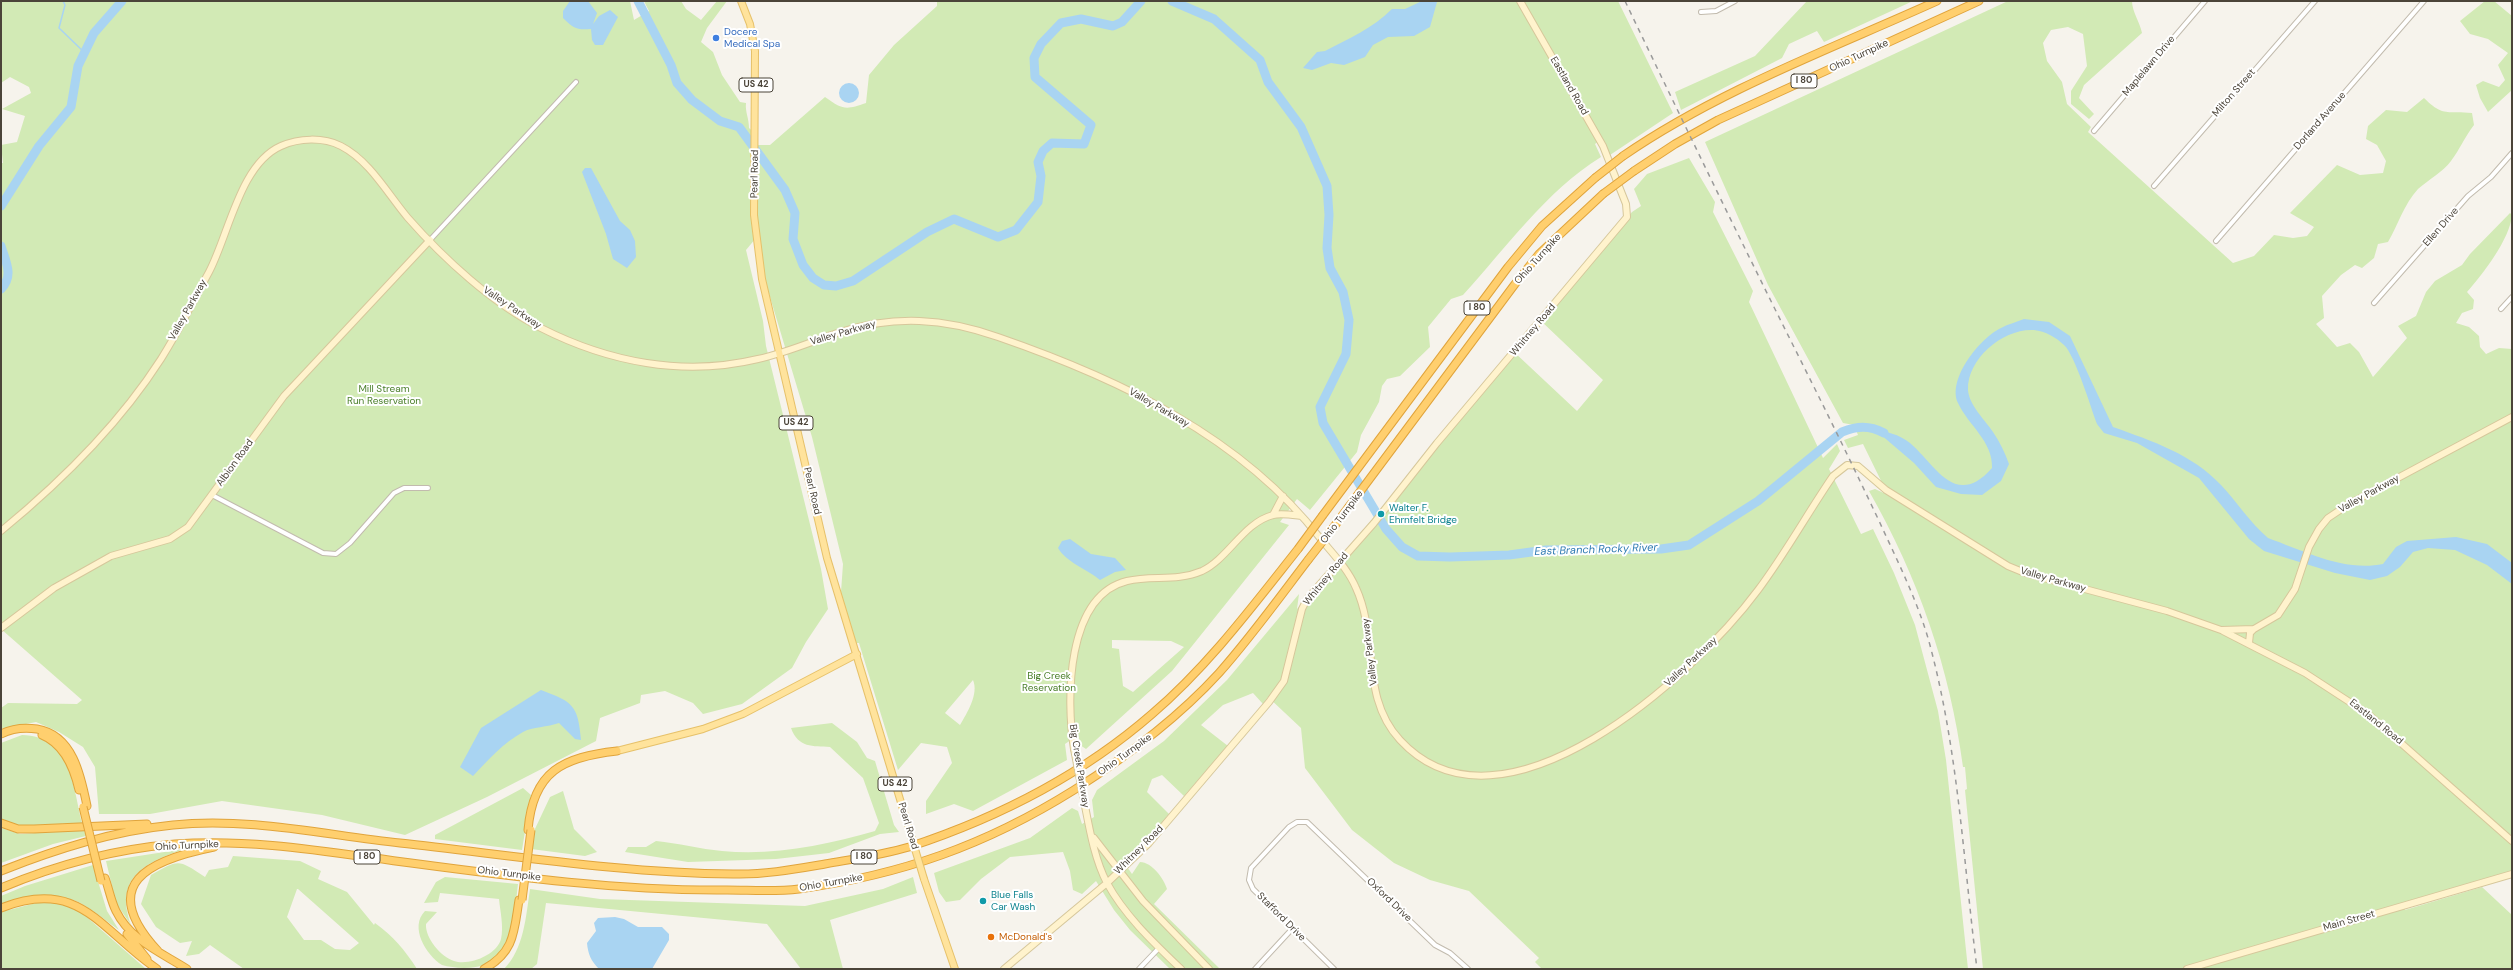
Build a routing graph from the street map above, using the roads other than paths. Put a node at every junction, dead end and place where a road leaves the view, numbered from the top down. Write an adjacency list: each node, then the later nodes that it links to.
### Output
1 (741, 1): 20 (main road, Pearl Road / US 42)
2 (1520, 1): 13 (street, Eastland Road)
3 (1735, 1): 9 (street)
4 (1937, 1): 39 (highway, Ohio Turnpike / I 80, bridge)
5 (1979, 1): 43 (highway, Ohio Turnpike / I 80, bridge)
6 (2205, 1): 11 (street, Maplelawn Drive)
7 (2315, 1): 14 (street, Milton Street)
8 (2424, 1): 16 (street, Dorland Avenue)
9 (1701, 12)
10 (576, 82): 15 (street)
11 (2094, 131)
12 (2512, 153): 18 (street, Ellen Drive)
13 (1615, 173): 28 (street, Whitney Road)
14 (2154, 186)
15 (430, 240): 20 (street, Valley Parkway); 23 (street, Albion Road); 27 (street, Valley Parkway)
16 (2216, 241)
17 (2512, 296): 19 (street)
18 (2374, 303)
19 (2500, 309)
20 (780, 353): 24 (street, Valley Parkway); 33 (main road, Pearl Road / US 42)
21 (2512, 417): 30 (street, Valley Parkway)
22 (428, 488): 23 (street)
23 (212, 495): 29 (street, Albion Road)
24 (1282, 496): 25 (street); 26 (street, Valley Parkway)
25 (1274, 515): 26 (street); 41 (street, Big Creek Parkway, bridge)
26 (1301, 516): 28 (street, Valley Parkway)
27 (1, 531)
28 (1339, 562): 31 (street, Valley Parkway); 45 (street, Whitney Road)
29 (1, 628)
30 (2254, 628): 31 (street, Valley Parkway); 32 (street)
31 (2221, 630): 32 (street, Eastland Road)
32 (2249, 644): 42 (street, Eastland Road)
33 (857, 654): 36 (main road); 59 (main road, Pearl Road / US 42, bridge)
34 (1, 734): 37 (highway)
35 (1, 739): 37 (highway)
36 (617, 751): 50 (highway, bridge)
37 (85, 806): 47 (highway, bridge)
38 (1, 823): 39 (highway)
39 (175, 824): 44 (highway, Ohio Turnpike / I 80)
40 (1313, 827): 52 (street, Stafford Drive); 66 (street, Oxford Drive)
41 (1090, 832): 45 (street, Big Creek Parkway); 48 (street, Big Creek Parkway)
42 (2512, 841)
43 (231, 844): 49 (highway, Ohio Turnpike / I 80); 54 (highway)
44 (1, 871)
45 (1119, 872): 48 (street, Whitney Road); 63 (street, Big Creek Parkway)
46 (2512, 874): 67 (street, Main Street)
47 (103, 880): 54 (highway); 55 (highway)
48 (1107, 883): 53 (street, Big Creek Parkway); 60 (street, Whitney Road)
49 (1, 888)
50 (520, 900): 57 (highway); 58 (highway)
51 (1, 908): 55 (highway)
52 (1292, 929): 64 (street); 65 (street, Stafford Drive)
53 (1159, 948): 61 (street); 62 (street, Big Creek Parkway)
54 (158, 951): 56 (highway)
55 (154, 967)
56 (187, 969)
57 (484, 969)
58 (493, 969)
59 (955, 969)
60 (1004, 969)
61 (1140, 969)
62 (1181, 969)
63 (1209, 969)
64 (1255, 969)
65 (1334, 969)
66 (1468, 969)
67 (2187, 969)

